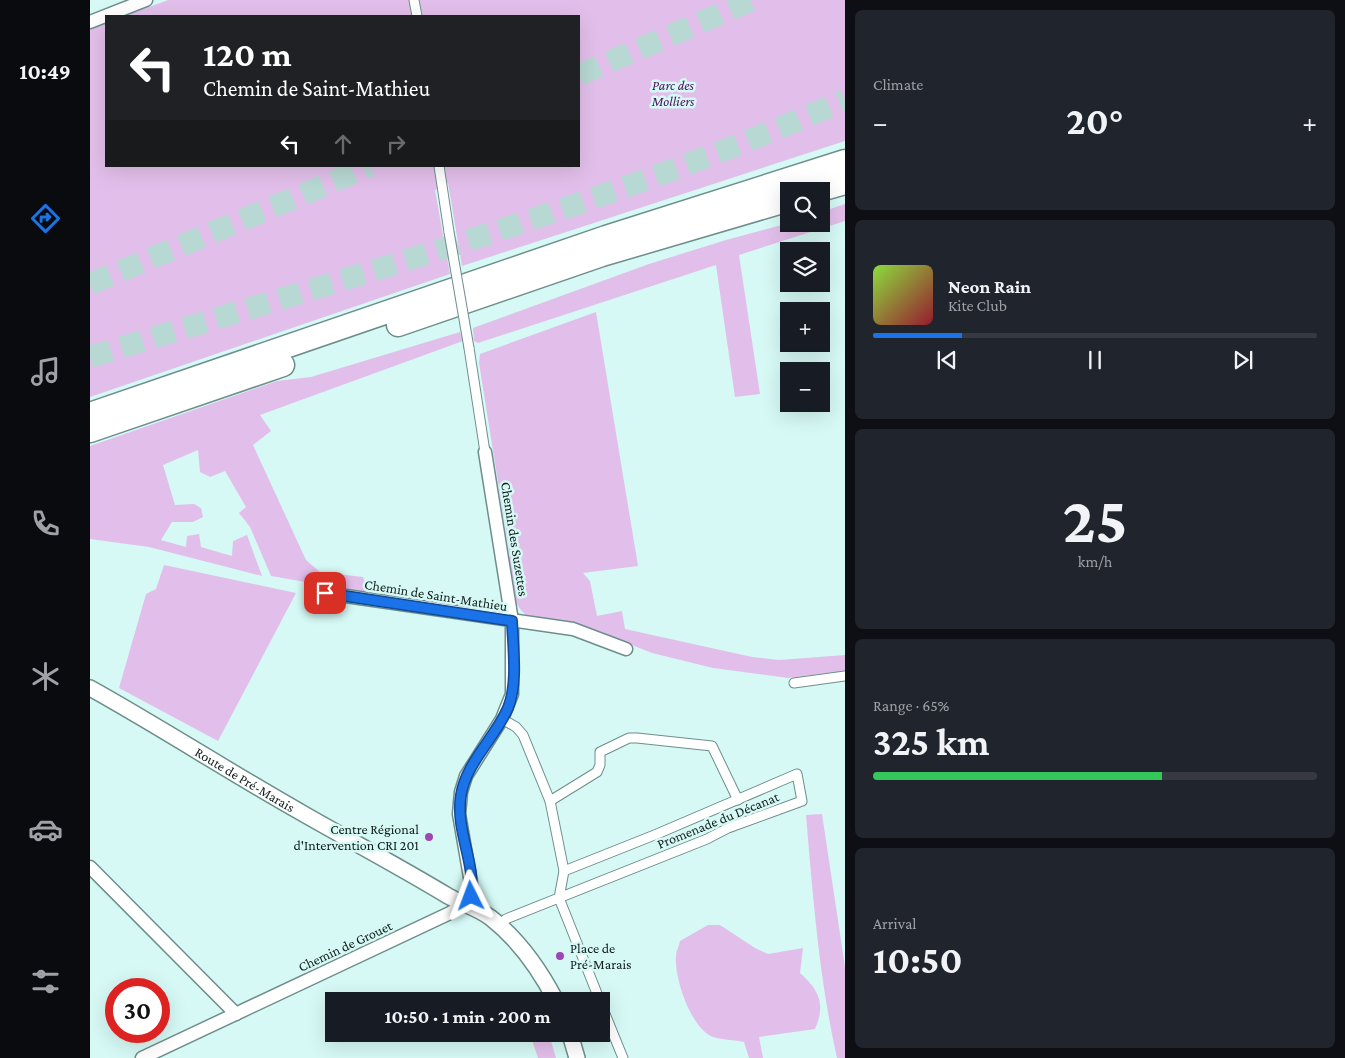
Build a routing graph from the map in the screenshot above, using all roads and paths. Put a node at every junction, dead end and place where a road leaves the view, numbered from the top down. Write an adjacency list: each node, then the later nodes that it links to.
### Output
1 (146, 0): 3 (street)
2 (414, 0): 4 (street)
3 (108, 15)
4 (416, 15)
5 (105, 16): 6 (street)
6 (90, 22)
7 (845, 162): 12 (highway)
8 (439, 167): 14 (street, Chemin des Suzettes, bridge)
9 (845, 183): 10 (highway)
10 (830, 187)
11 (780, 203): 13 (highway)
12 (90, 414)
13 (90, 431)
14 (485, 452): 16 (street, Chemin des Suzettes)
15 (325, 593): 16 (street, Chemin de Saint-Mathieu)
16 (512, 621): 17 (street, Chemin de Saint-Mathieu); 21 (street, Chemin des Suzettes)
17 (626, 648)
18 (845, 676): 19 (street)
19 (794, 683)
20 (90, 688): 27 (street, Route de Pré-Marais)
21 (502, 719): 23 (street); 27 (street, Chemin des Suzettes)
22 (738, 800): 23 (street, Promenade du Décanat); 25 (street, Promenade du Décanat); 26 (street, Promenade du Décanat)
23 (550, 801): 25 (street)
24 (90, 867): 31 (street)
25 (564, 871): 26 (street)
26 (559, 898): 28 (street, Promenade du Décanat); 30 (street)
27 (465, 904): 28 (street, Route de Pré-Marais); 31 (street, Chemin de Grouet)
28 (500, 925): 29 (street, Route de Pré-Marais)
29 (551, 992)
30 (597, 992)
31 (236, 1014): 34 (street, Chemin de Grouet)
32 (610, 1026): 36 (street)
33 (572, 1042): 35 (street)
34 (142, 1058)
35 (577, 1058)
36 (623, 1058)

